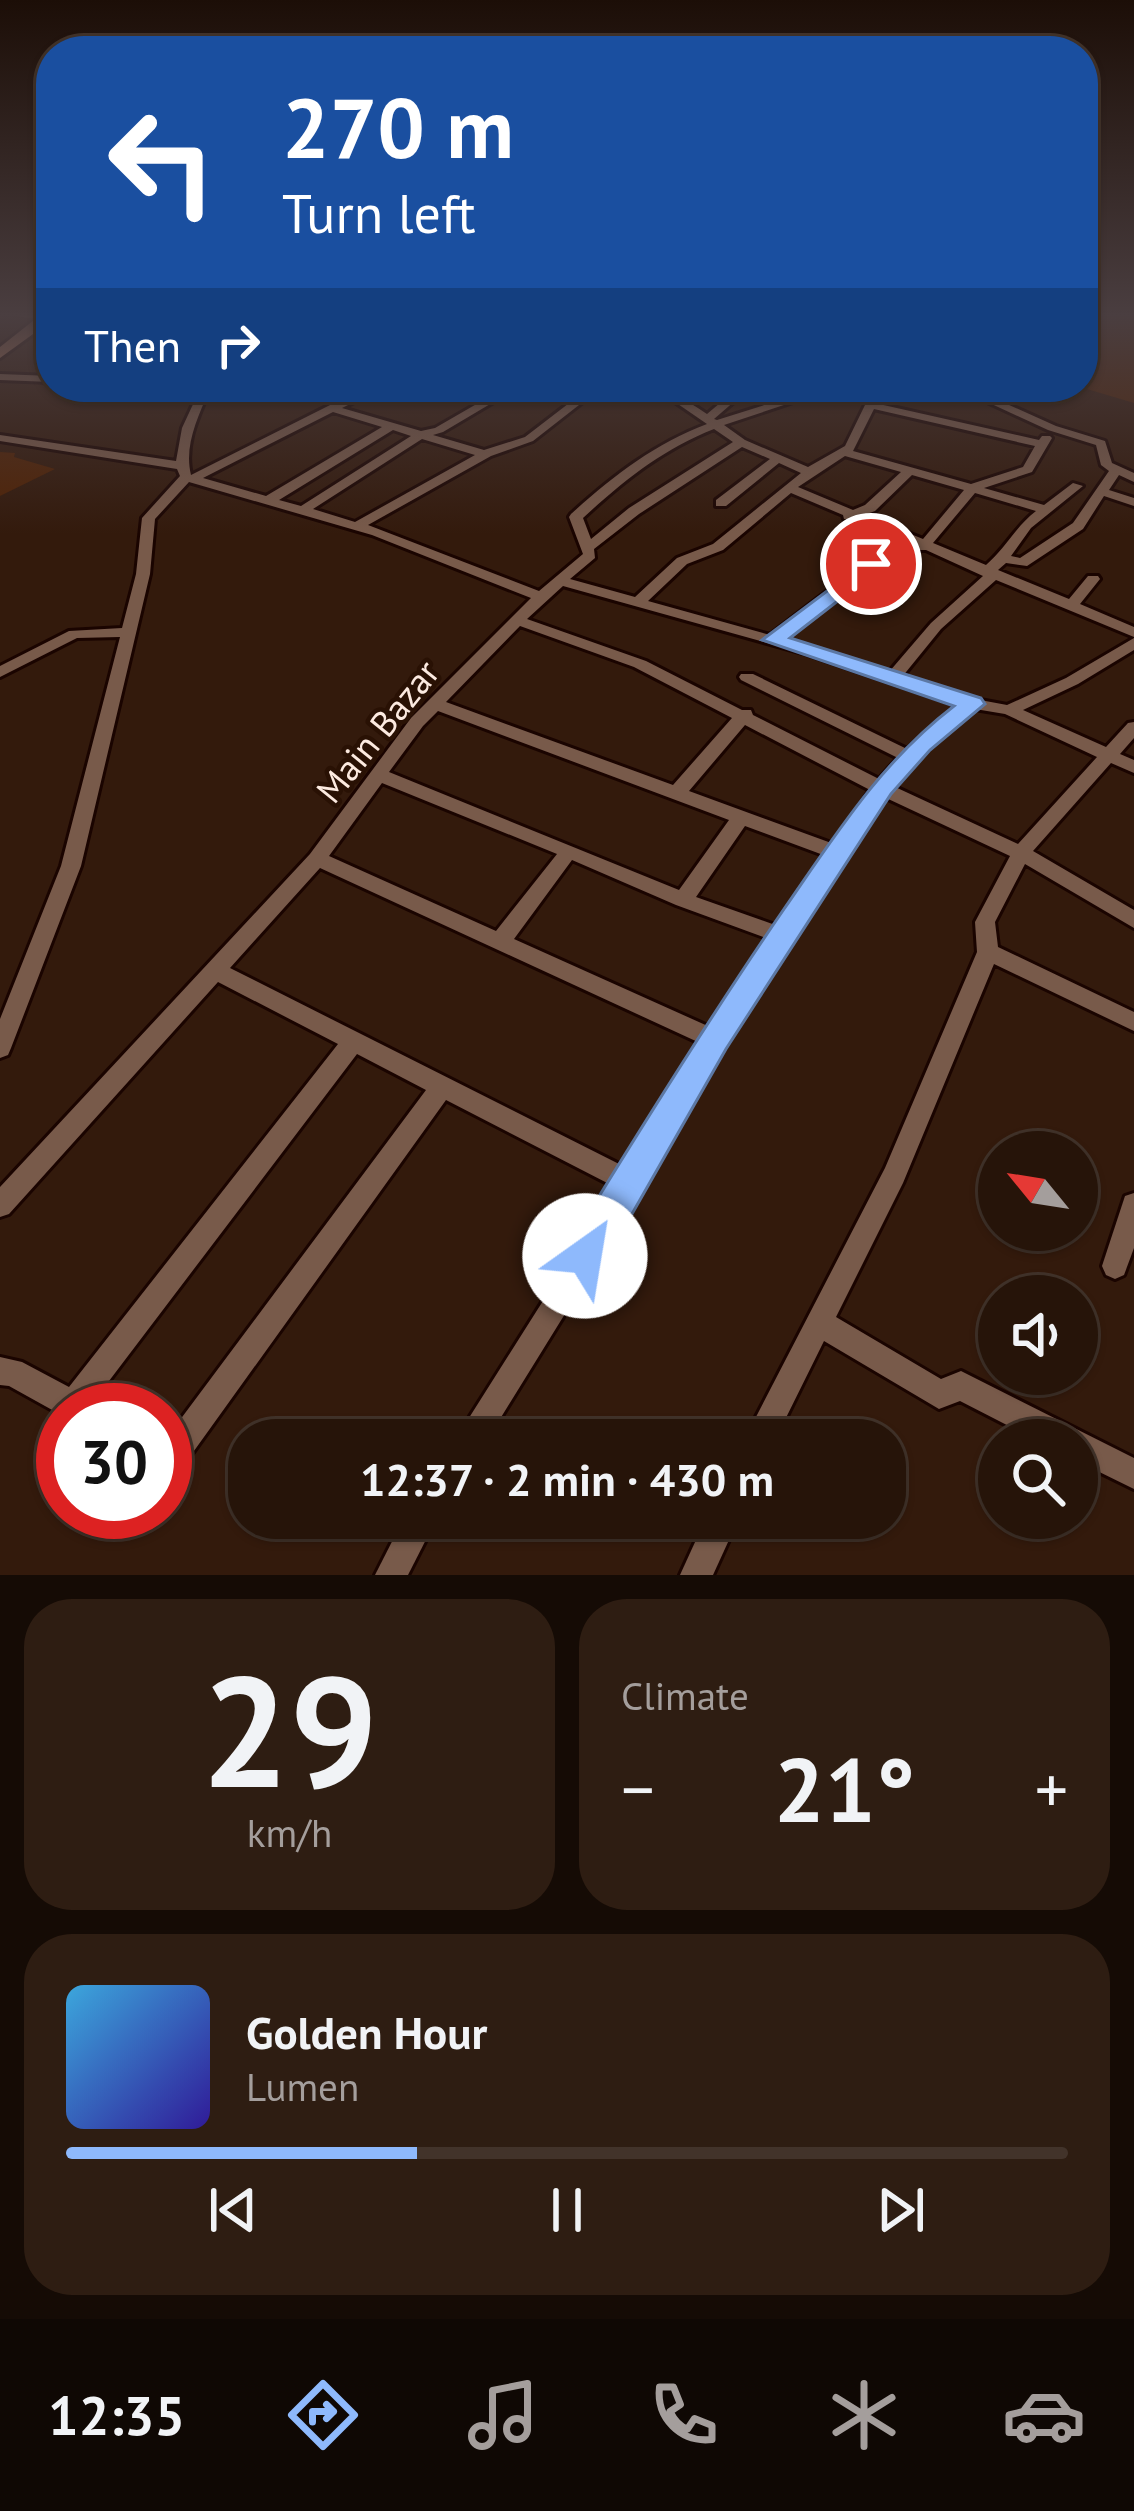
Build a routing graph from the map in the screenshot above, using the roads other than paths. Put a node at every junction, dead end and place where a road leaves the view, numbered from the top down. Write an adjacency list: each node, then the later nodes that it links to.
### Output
1 (199, 402): 23 (street)
2 (346, 402): 9 (street)
3 (488, 402): 13 (street)
4 (578, 402): 18 (street)
5 (674, 402): 10 (street)
6 (730, 402): 10 (street)
7 (778, 402): 10 (street, Main Bazar)
8 (994, 402): 12 (street)
9 (333, 410): 11 (street); 23 (street)
10 (711, 420): 15 (street); 38 (street, Main Bazar)
11 (392, 426): 13 (street); 29 (street)
12 (1052, 428): 16 (street); 22 (street)
13 (420, 435): 18 (street); 33 (street)
14 (0, 438): 23 (street)
15 (741, 442): 19 (street); 38 (street)
16 (1042, 444): 17 (street); 26 (street)
17 (843, 452): 20 (street); 21 (street)
18 (484, 454): 35 (street)
19 (780, 457): 21 (street); 31 (street)
20 (909, 471): 26 (street); 34 (street)
21 (809, 472): 27 (street)
22 (1114, 473): 24 (street); 28 (street)
23 (188, 474): 29 (street); 47 (street)
24 (1134, 478)
25 (1077, 486): 32 (street)
26 (973, 488): 32 (street); 37 (street)
27 (791, 489): 34 (street); 44 (street)
28 (1104, 492): 30 (street); 39 (street)
29 (269, 500): 33 (street)
30 (1134, 502)
31 (721, 503)
32 (1044, 509): 39 (street)
33 (303, 510): 35 (street)
34 (849, 516): 36 (street)
35 (357, 526): 43 (street)
36 (904, 539): 37 (street); 49 (street)
37 (922, 547): 40 (street)
38 (587, 548): 42 (street, Main Bazar)
39 (1003, 558): 40 (street)
40 (989, 574): 45 (street); 53 (street)
41 (1094, 579): 45 (street)
42 (564, 582): 43 (street, Main Bazar); 44 (street)
43 (543, 598): 46 (street, Main Bazar)
44 (639, 602): 49 (street)
45 (1070, 607): 48 (street)
46 (518, 620): 54 (street, Main Bazar); 57 (street)
47 (129, 632): 51 (street); 77 (street)
48 (1134, 632)
49 (773, 640): 53 (street)
50 (1134, 643): 56 (street)
51 (0, 672)
52 (747, 677): 60 (street)
53 (892, 679): 55 (street)
54 (435, 704): 62 (street, Main Bazar); 64 (street)
55 (972, 704): 56 (street); 60 (street)
56 (1009, 710): 59 (street)
57 (745, 714): 63 (street); 64 (street)
58 (1134, 727): 59 (street)
59 (1111, 754): 61 (street); 68 (street)
60 (910, 757): 63 (street)
61 (1134, 767)
62 (379, 775): 66 (street); 69 (street, Main Bazar)
63 (881, 788): 67 (street); 68 (street)
64 (676, 793): 65 (street)
65 (741, 817): 67 (street); 70 (street)
66 (569, 850): 70 (street); 73 (street)
67 (838, 853): 72 (street)
68 (1021, 853): 71 (street); 74 (street)
69 (317, 860): 73 (street); 75 (street, Main Bazar)
70 (682, 900): 72 (street)
71 (1134, 920)
72 (783, 936): 78 (street)
73 (500, 942): 78 (street)
74 (988, 952): 76 (street); 85 (street)
75 (218, 972): 79 (street); 83 (street, Main Bazar)
76 (1134, 1022)
77 (3, 1032)
78 (714, 1039): 81 (street)
79 (354, 1042): 80 (street); 87 (street)
80 (443, 1086): 81 (street); 92 (street)
81 (632, 1183): 89 (street)
82 (1134, 1204): 84 (street)
83 (0, 1205)
84 (1115, 1266)
85 (819, 1322): 90 (street); 91 (street)
86 (0, 1371): 88 (street)
87 (96, 1383)
88 (36, 1385)
89 (483, 1419)
90 (770, 1419)
91 (1026, 1419)
92 (192, 1428)
93 (1098, 1456): 94 (street)
94 (1134, 1474)
95 (410, 1539): 97 (street)
96 (713, 1539): 98 (street)
97 (391, 1575)
98 (696, 1575)

